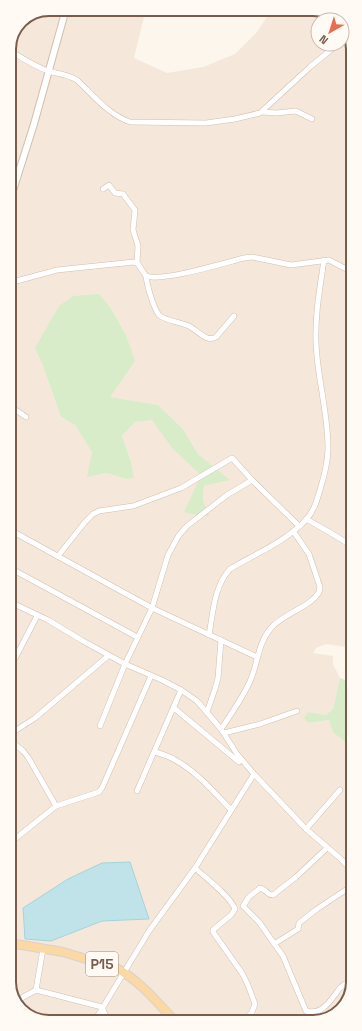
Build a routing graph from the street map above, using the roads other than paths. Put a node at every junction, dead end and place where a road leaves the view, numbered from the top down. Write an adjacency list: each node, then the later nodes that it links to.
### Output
1 (64, 16): 4 (street)
2 (328, 52): 5 (street)
3 (16, 54): 4 (street)
4 (49, 72): 5 (street); 7 (street)
5 (262, 112): 6 (street)
6 (312, 119)
7 (16, 183)
8 (103, 188): 10 (street)
9 (324, 260): 11 (street); 12 (street); 18 (street)
10 (136, 263): 12 (street); 13 (street)
11 (346, 269)
12 (146, 276): 14 (street)
13 (16, 281)
14 (234, 316)
15 (16, 410): 16 (street)
16 (26, 417)
17 (252, 480): 19 (street); 23 (street); 26 (street)
18 (306, 519): 19 (street); 22 (street)
19 (299, 526): 20 (street)
20 (293, 531): 28 (street); 33 (street)
21 (16, 533): 23 (street)
22 (346, 542)
23 (58, 556): 26 (street)
24 (16, 571): 29 (street)
25 (16, 605): 27 (street)
26 (152, 608): 28 (street); 29 (street)
27 (37, 616): 31 (street); 32 (street)
28 (209, 635): 30 (street)
29 (137, 637): 34 (street)
30 (221, 640): 33 (street); 38 (street)
31 (16, 656)
32 (108, 656): 34 (street); 41 (street)
33 (256, 657): 42 (street)
34 (125, 664): 35 (street); 40 (street)
35 (151, 676): 36 (street); 49 (street)
36 (181, 690): 37 (street); 38 (street)
37 (174, 708): 44 (street); 45 (street)
38 (207, 712): 42 (street)
39 (297, 712): 42 (street)
40 (100, 726)
41 (16, 730)
42 (223, 731): 46 (street)
43 (16, 745): 49 (street)
44 (155, 752): 48 (street); 50 (street)
45 (239, 762)
46 (254, 774): 50 (street); 51 (street)
47 (340, 790): 51 (street)
48 (137, 791)
49 (56, 806): 52 (street)
50 (231, 810): 55 (street)
51 (306, 829): 53 (street)
52 (16, 838)
53 (326, 848): 54 (street); 58 (street)
54 (346, 865)
55 (195, 868): 60 (street); 68 (street)
56 (346, 890): 58 (street)
57 (16, 944): 59 (main road, P15)
58 (274, 944): 61 (street)
59 (43, 949): 60 (main road, P15); 62 (street)
60 (123, 972): 64 (street); 67 (main road, P15)
61 (346, 984)
62 (36, 990): 63 (street); 64 (street)
63 (21, 998)
64 (102, 1007): 65 (street); 66 (street)
65 (98, 1015)
66 (105, 1015)
67 (169, 1015)
68 (249, 1015)

